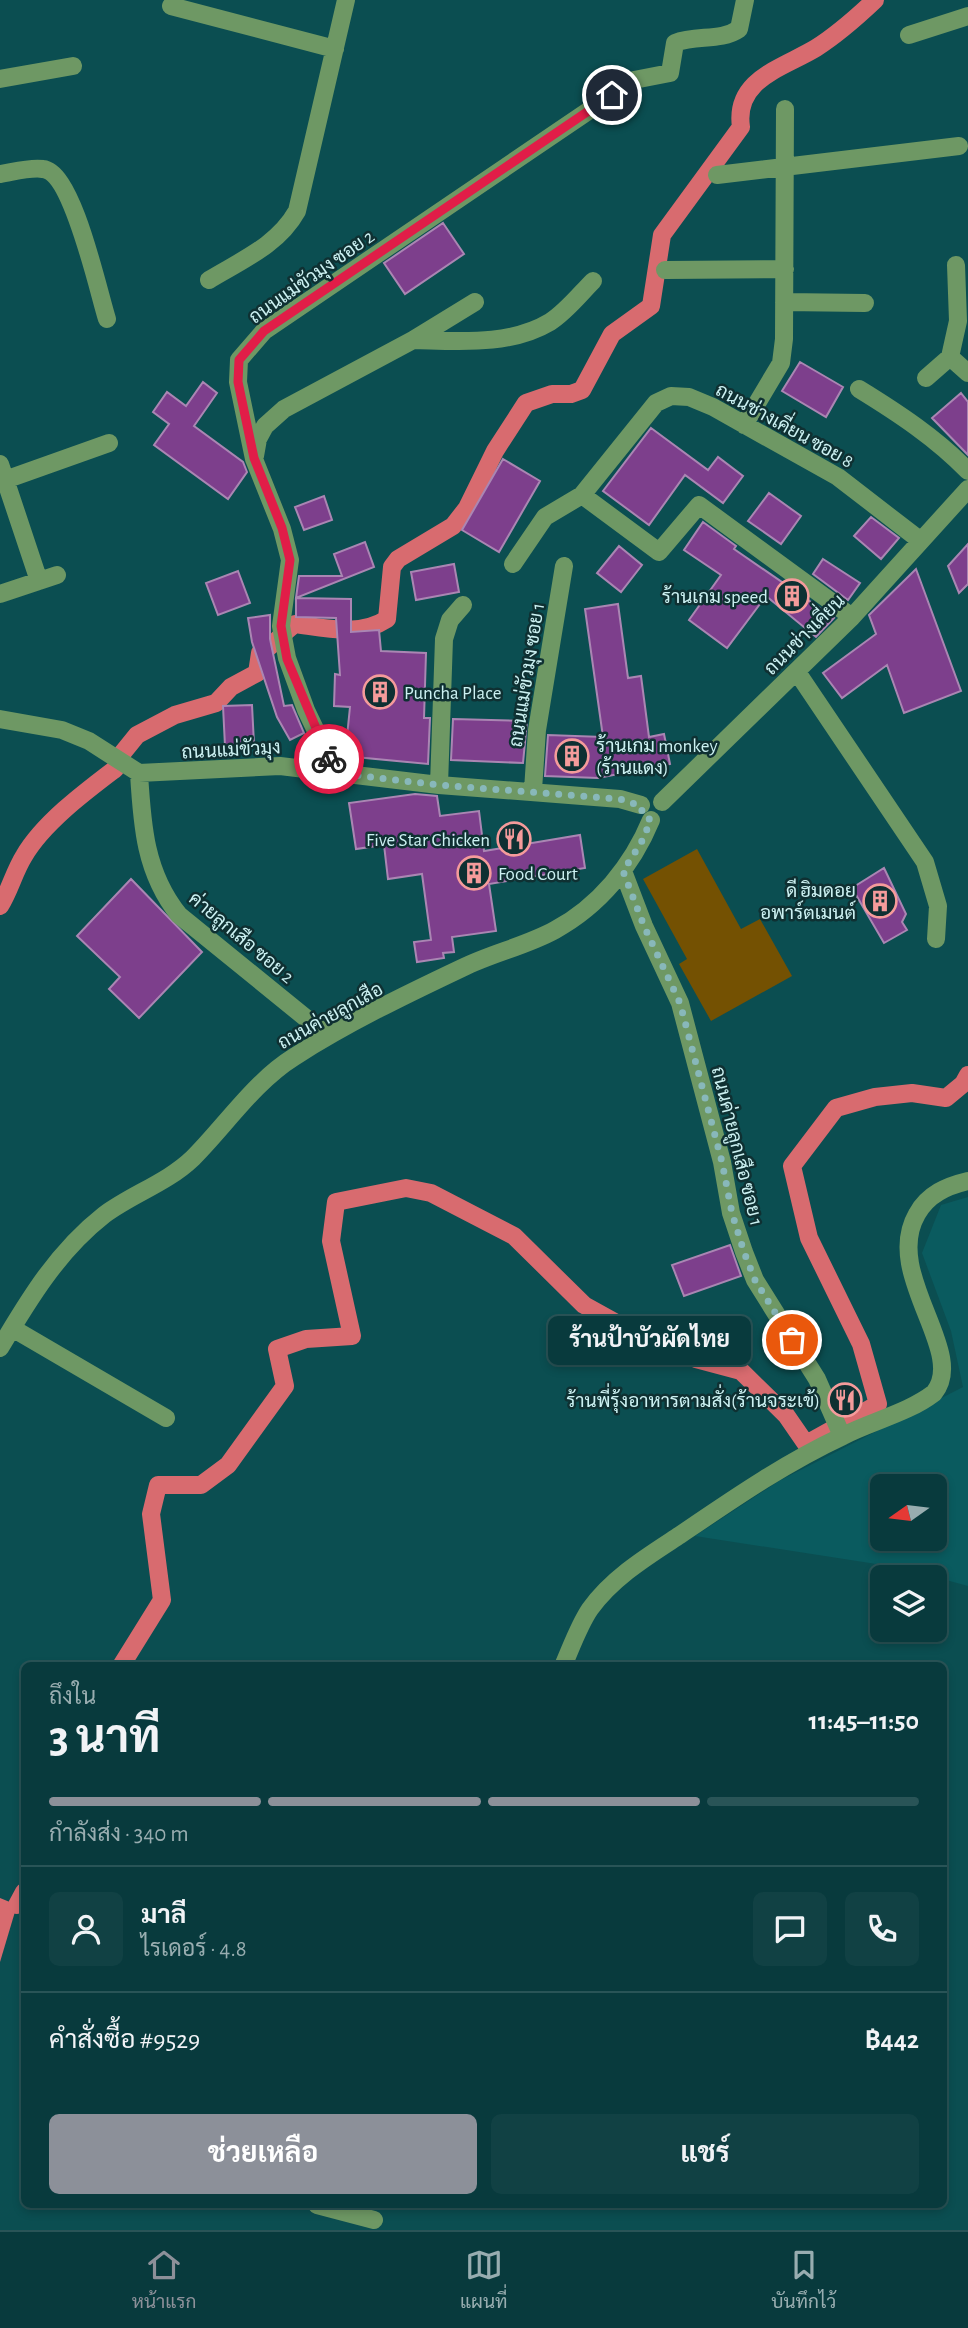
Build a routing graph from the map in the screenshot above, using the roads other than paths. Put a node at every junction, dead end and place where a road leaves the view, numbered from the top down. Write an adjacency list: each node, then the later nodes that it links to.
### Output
1 (346, 0): 6 (street)
2 (745, 0): 30 (street, ถนนแม่ขัวมุง ซอย 2)
3 (171, 6): 6 (street)
4 (968, 16): 5 (street)
5 (909, 35)
6 (335, 48): 17 (street)
7 (73, 66): 8 (street)
8 (0, 79)
9 (785, 109): 11 (street)
10 (959, 146): 11 (street)
11 (785, 167): 13 (street); 15 (street)
12 (0, 174): 22 (street)
13 (717, 175)
14 (956, 265): 24 (street)
15 (785, 269): 16 (street); 20 (street)
16 (665, 270)
17 (209, 280)
18 (593, 281): 23 (street)
19 (475, 302): 23 (street)
20 (784, 302): 21 (street); 28 (street)
21 (865, 303)
22 (107, 319)
23 (413, 340): 30 (street)
24 (950, 356): 25 (street); 26 (street)
25 (968, 373)
26 (926, 378)
27 (859, 389): 31 (street)
28 (744, 425): 34 (street, ถนนช่างเคี่ยน ซอย 8); 35 (street, ถนนช่างเคี่ยน ซอย 8)
29 (109, 443): 32 (street)
30 (254, 458): 46 (street, ถนนแม่ขัวมุง ซอย 2)
31 (968, 471)
32 (2, 472): 39 (street)
33 (968, 489): 35 (street, ถนนช่างเคี่ยน)
34 (582, 495): 36 (street); 42 (street)
35 (921, 541): 42 (street, ถนนช่างเคี่ยน)
36 (513, 564)
37 (564, 566): 48 (street, ถนนแม่ขัวมุง ซอย 1)
38 (57, 575): 39 (street)
39 (38, 581): 40 (street)
40 (0, 594)
41 (463, 605): 47 (street)
42 (852, 617): 43 (street, ถนนช่างเคี่ยน)
43 (797, 672): 49 (street, ถนนช่างเคี่ยน); 51 (street)
44 (0, 719): 45 (street)
45 (139, 773): 46 (street, ถนนแม่ขัวมุง); 52 (street, ค่ายลูกเสือ ซอย 2)
46 (336, 773): 47 (street, ถนนแม่ขัวมุง)
47 (439, 785): 48 (street, ถนนแม่ขัวมุง)
48 (533, 790): 49 (street, ถนนแม่ขัวมุง)
49 (646, 813): 50 (street, ถนนค่ายลูกเสือ)
50 (623, 871): 52 (street, ถนนค่ายลูกเสือ); 57 (street, ถนนค่ายลูกเสือ ซอย 1)
51 (936, 939)
52 (328, 1036): 54 (street, ถนนค่ายลูกเสือ)
53 (968, 1181): 57 (street)
54 (12, 1328): 55 (street, ถนนค่ายลูกเสือ); 56 (street)
55 (0, 1348)
56 (166, 1418)
57 (840, 1427): 58 (street)
58 (564, 1662)
59 (330, 2208): 60 (street)
60 (375, 2218)

